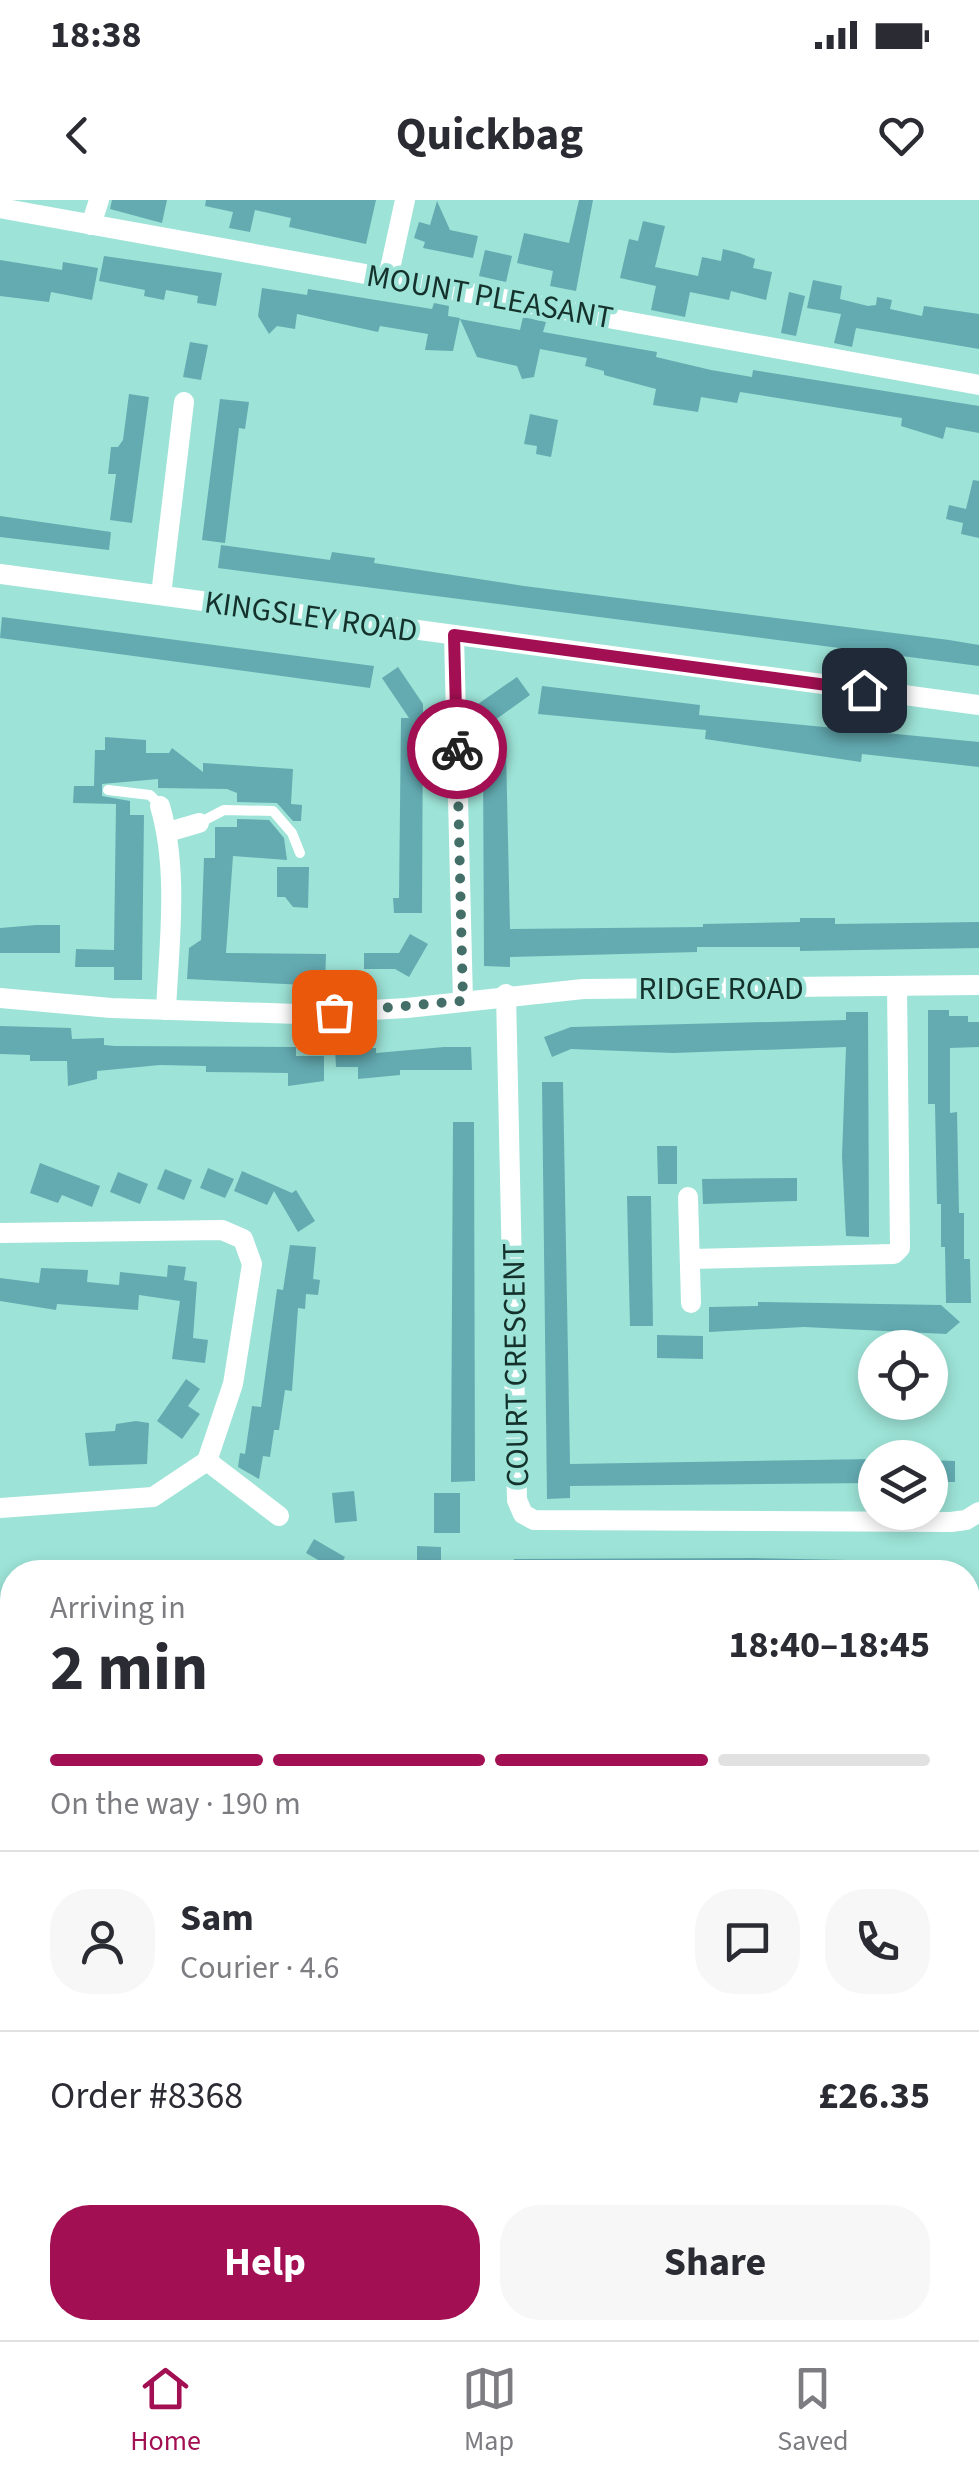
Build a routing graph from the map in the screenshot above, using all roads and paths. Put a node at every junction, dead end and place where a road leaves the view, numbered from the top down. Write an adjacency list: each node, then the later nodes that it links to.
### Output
1 (99, 200): 4 (street)
2 (405, 200): 5 (street)
3 (0, 208): 4 (street, MOUNT PLEASANT)
4 (91, 225): 5 (street, MOUNT PLEASANT)
5 (388, 278): 6 (street, MOUNT PLEASANT)
6 (979, 385)
7 (184, 402): 9 (street)
8 (0, 574): 9 (street, KINGSLEY ROAD)
9 (161, 596): 10 (street, KINGSLEY ROAD)
10 (454, 635): 11 (street, KINGSLEY ROAD); 21 (street)
11 (979, 705)
12 (108, 790): 13 (lane)
13 (160, 806): 15 (street)
14 (199, 823): 15 (street); 16 (lane)
15 (168, 832): 22 (street)
16 (300, 853)
17 (979, 985): 18 (street, RIDGE ROAD)
18 (897, 986): 19 (street, RIDGE ROAD); 25 (street)
19 (506, 994): 21 (street, RIDGE ROAD); 29 (street, COURT CRESCENT)
20 (0, 998): 22 (street, RIDGE ROAD)
21 (463, 1001): 22 (street, RIDGE ROAD)
22 (166, 1010)
23 (688, 1197): 25 (street)
24 (0, 1232): 27 (street)
25 (690, 1258): 26 (street)
26 (690, 1303)
27 (207, 1461): 28 (street); 30 (street)
28 (0, 1508)
29 (979, 1512)
30 (279, 1516)

